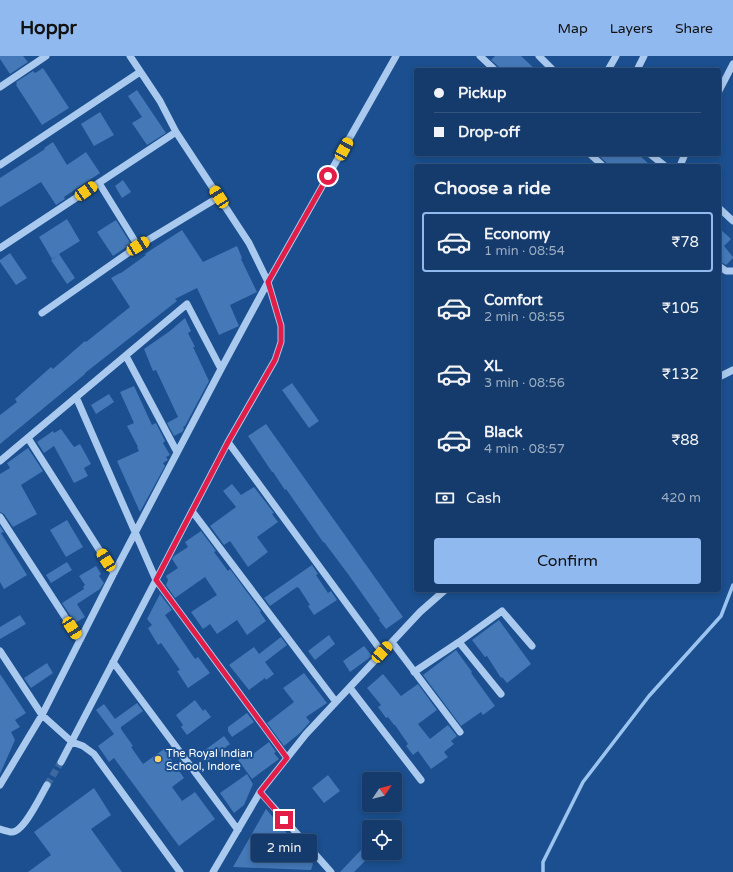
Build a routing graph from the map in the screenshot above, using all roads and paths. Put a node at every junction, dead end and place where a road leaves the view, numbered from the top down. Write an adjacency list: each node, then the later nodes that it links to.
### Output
1 (46, 56): 15 (street)
2 (130, 56): 13 (street)
3 (396, 56): 30 (street)
4 (480, 56): 9 (street)
5 (539, 56): 10 (street)
6 (616, 56): 11 (street)
7 (644, 56): 12 (street)
8 (733, 64): 14 (street)
9 (493, 68)
10 (551, 68)
11 (609, 68)
12 (638, 68)
13 (140, 72): 16 (street); 21 (street)
14 (721, 86)
15 (0, 87)
16 (176, 132): 22 (street); 23 (street)
17 (592, 156): 19 (street)
18 (652, 156): 20 (street)
19 (601, 164)
20 (662, 164)
21 (0, 165)
22 (99, 183): 26 (street); 27 (street)
23 (219, 197): 26 (street); 30 (street)
24 (721, 210): 25 (street)
25 (733, 222)
26 (138, 246): 31 (street)
27 (0, 248)
28 (721, 267): 29 (street)
29 (733, 271)
30 (268, 282): 33 (street); 38 (street)
31 (42, 313)
32 (126, 356): 33 (street); 36 (street); 39 (street)
33 (221, 369): 39 (street)
34 (733, 370): 35 (street)
35 (721, 376)
36 (76, 397): 37 (street); 43 (street)
37 (28, 438): 40 (street); 44 (street)
38 (228, 442): 41 (street); 52 (street)
39 (177, 452): 43 (street)
40 (0, 461)
41 (192, 511): 45 (street); 57 (street)
42 (0, 517): 47 (street)
43 (136, 531): 44 (street); 45 (street)
44 (114, 573): 47 (street)
45 (156, 580): 53 (street); 61 (street)
46 (444, 592): 48 (street)
47 (80, 640): 58 (street)
48 (392, 642): 52 (street); 54 (street)
49 (459, 642): 50 (street); 54 (street); 56 (street)
50 (532, 646)
51 (0, 651): 58 (street)
52 (382, 652): 55 (street)
53 (113, 662): 60 (street); 68 (street)
54 (414, 672): 59 (street)
55 (350, 688): 57 (street); 63 (street)
56 (501, 694)
57 (336, 702): 61 (street)
58 (42, 715): 60 (street); 64 (street)
59 (460, 732)
60 (72, 742): 62 (street); 69 (street)
61 (287, 758): 66 (street)
62 (61, 762)
63 (421, 780)
64 (0, 785)
65 (47, 785): 67 (street)
66 (260, 792): 68 (street); 71 (street)
67 (0, 828)
68 (238, 830): 70 (street)
69 (180, 872)
70 (213, 872)
71 (331, 872)

